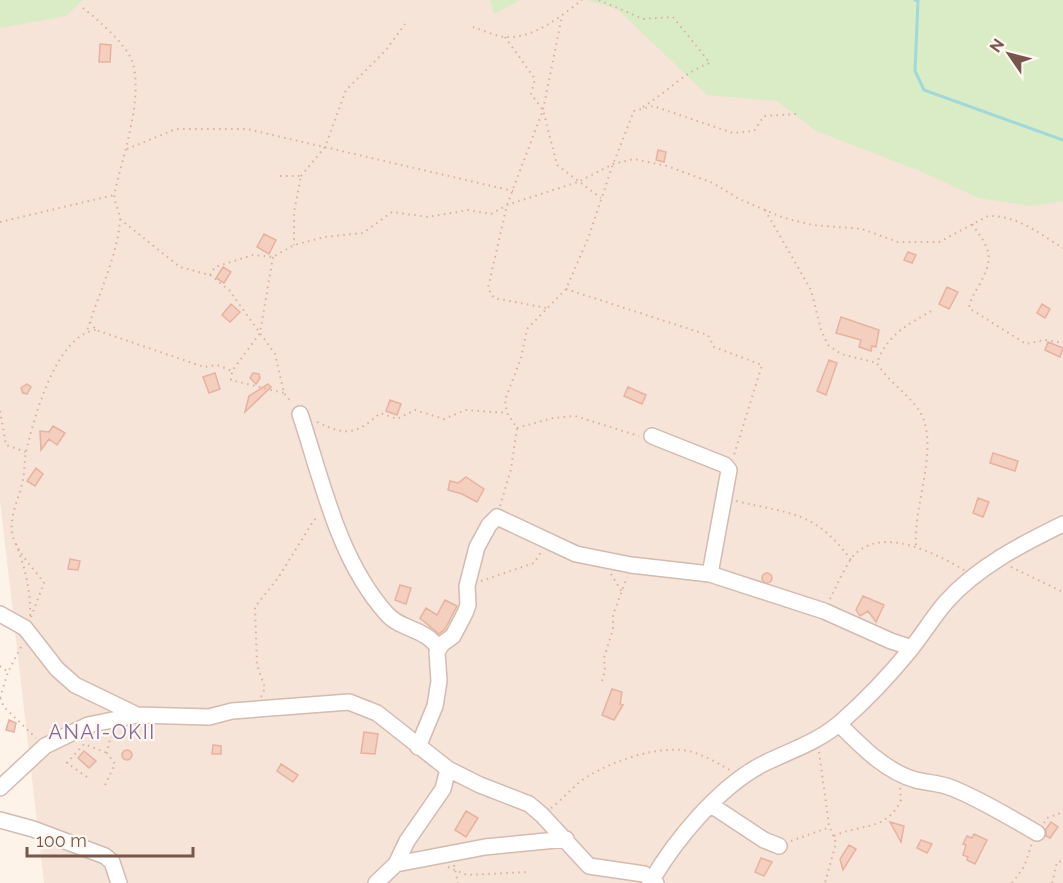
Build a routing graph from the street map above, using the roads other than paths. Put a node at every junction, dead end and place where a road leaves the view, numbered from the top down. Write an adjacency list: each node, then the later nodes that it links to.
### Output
1 (300, 414): 6 (street)
2 (652, 436): 4 (street)
3 (1063, 524): 7 (street)
4 (710, 574): 6 (street); 7 (street)
5 (0, 614): 8 (street)
6 (438, 648): 10 (street)
7 (912, 648): 9 (street)
8 (137, 715): 10 (street); 12 (street)
9 (839, 724): 13 (street); 15 (street)
10 (418, 747): 11 (street)
11 (448, 769): 16 (street); 18 (street)
12 (0, 788)
13 (711, 805): 17 (street); 19 (street)
14 (0, 820): 20 (street)
15 (1037, 833)
16 (566, 839): 18 (street); 19 (street)
17 (779, 846)
18 (396, 864): 21 (street)
19 (652, 882)
20 (119, 883)
21 (376, 883)

